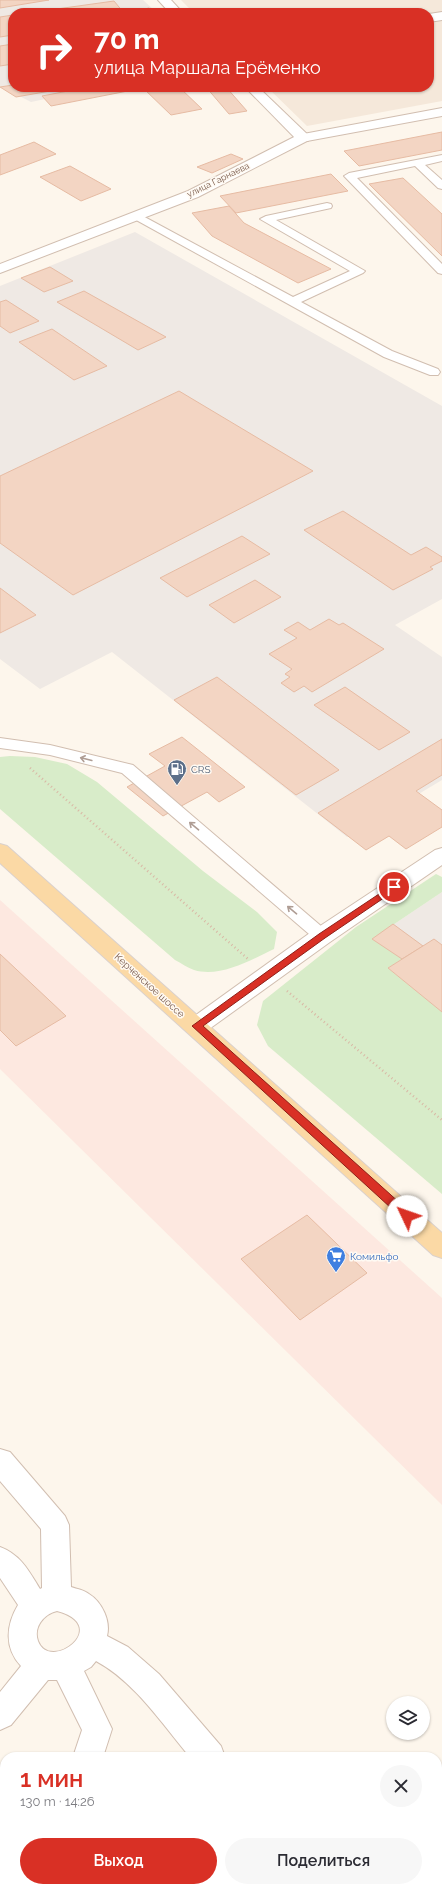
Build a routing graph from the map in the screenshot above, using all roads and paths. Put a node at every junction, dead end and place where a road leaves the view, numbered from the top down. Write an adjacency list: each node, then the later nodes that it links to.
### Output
1 (164, 0): 2 (street)
2 (172, 8)
3 (256, 92): 5 (street)
4 (442, 112): 5 (street, улица Гарнаева)
5 (303, 138): 10 (street, улица Гарнаева)
6 (442, 158): 7 (lane)
7 (417, 163): 8 (lane); 12 (lane)
8 (442, 186)
9 (327, 206): 13 (lane)
10 (135, 216): 11 (street, улица Гарнаева); 13 (lane)
11 (0, 269)
12 (442, 271)
13 (292, 302): 14 (lane)
14 (434, 372)
15 (1, 743): 18 (lane, one-way to 15); 19 (path)
16 (0, 851): 20 (main road, Керченское шоссе)
17 (442, 855): 18 (street)
18 (322, 936): 19 (street)
19 (268, 975): 20 (street); 21 (path)
20 (197, 1026): 22 (main road, Керченское шоссе)
21 (442, 1120)
22 (442, 1248)
23 (0, 1461): 25 (street)
24 (0, 1560): 25 (street)
25 (46, 1602): 26 (street); 27 (street)
26 (92, 1643): 27 (street); 30 (street)
27 (53, 1665): 28 (street); 29 (street)
28 (0, 1715)
29 (89, 1752)
30 (206, 1752)

